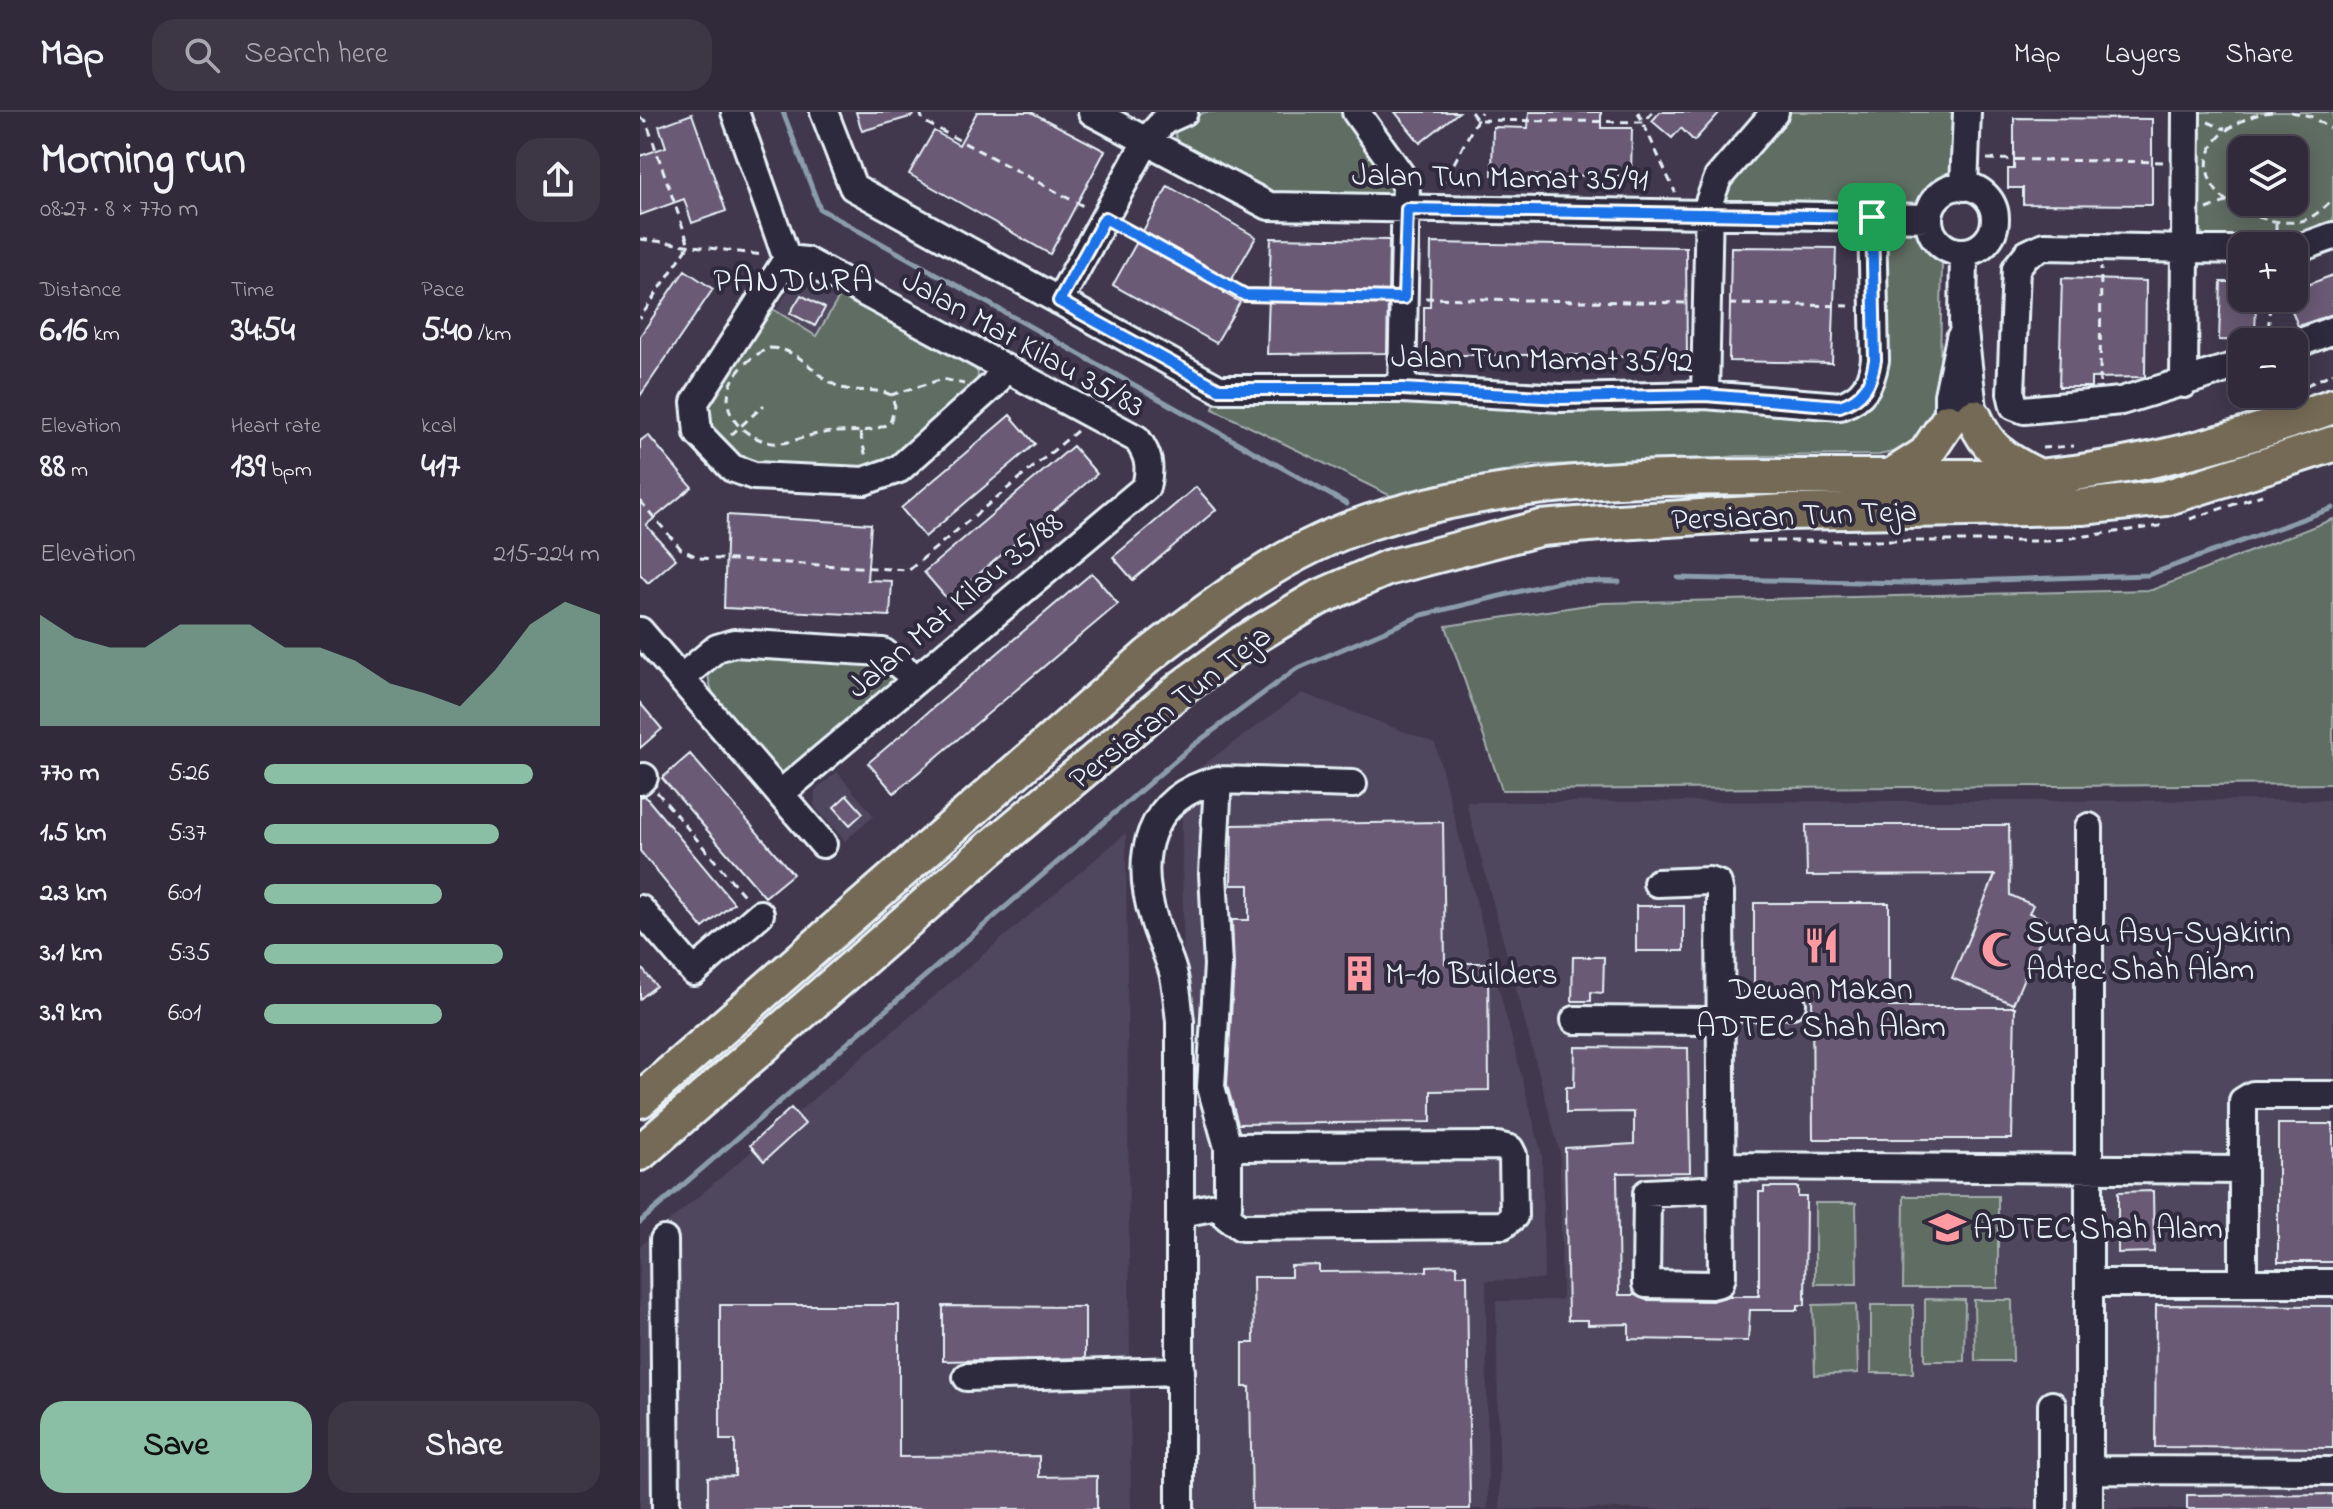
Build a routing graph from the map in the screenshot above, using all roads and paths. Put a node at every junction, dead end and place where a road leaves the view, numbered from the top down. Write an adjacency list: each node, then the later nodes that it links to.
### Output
1 (735, 112): 43 (street)
2 (824, 112): 45 (street, Jalan Tun Mamat 35/92)
3 (920, 112): 31 (path)
4 (1092, 112): 21 (street, Jalan Tun Mamat 35/91)
5 (1184, 112): 21 (street)
6 (1356, 112): 27 (street)
7 (1471, 112): 17 (path)
8 (1481, 112): 17 (path)
9 (1638, 112): 18 (path)
10 (1652, 112): 18 (path)
11 (1775, 112): 29 (street)
12 (1967, 112): 24 (street)
13 (2272, 112): 19 (path)
14 (2291, 112): 20 (path)
15 (2196, 117): 19 (path); 39 (street)
16 (640, 118): 38 (path)
17 (1477, 120): 18 (path); 27 (path)
18 (1643, 122): 29 (path)
19 (2225, 129): 26 (path)
20 (2333, 130)
21 (1147, 140): 27 (street, Jalan Tun Mamat 35/91); 31 (street)
22 (1975, 159): 23 (path)
23 (2173, 162)
24 (1964, 187): 32 (street); 41 (street)
25 (2333, 199): 33 (path)
26 (2227, 201): 28 (path); 33 (path)
27 (1418, 209): 29 (street, Jalan Tun Mamat 35/91); 44 (street)
28 (2195, 209)
29 (1697, 214): 30 (street, Jalan Tun Mamat 35/91); 46 (street)
30 (1872, 217): 32 (street, Jalan Tun Mamat 35/91); 47 (street, Jalan Tun Mamat 35/92)
31 (1105, 218): 44 (path); 45 (street)
32 (1929, 218): 41 (street)
33 (2276, 222): 34 (path)
34 (2280, 232)
35 (2333, 236): 37 (street)
36 (640, 239): 38 (path)
37 (2308, 241)
38 (689, 245): 43 (path); 48 (path)
39 (2185, 249): 40 (street); 57 (street); 64 (street)
40 (2228, 250)
41 (1964, 252): 68 (street)
42 (2101, 258): 64 (path)
43 (787, 259): 51 (street, Jalan Mat Kilau 35/83); 51 (street)
44 (1404, 298): 46 (path); 59 (street)
45 (1059, 301): 59 (street, Jalan Tun Mamat 35/92)
46 (1707, 303): 47 (path); 63 (street)
47 (1874, 306): 63 (street, Jalan Tun Mamat 35/92)
48 (640, 318)
49 (2333, 330): 50 (street)
50 (2308, 340)
51 (1003, 368): 67 (street, Jalan Mat Kilau 35/83)
52 (2228, 369): 57 (street)
53 (2333, 373): 58 (path)
54 (732, 375): 61 (path); 62 (path); 69 (path)
55 (968, 375): 56 (path)
56 (966, 384): 60 (path); 62 (path)
57 (2184, 384): 64 (street)
58 (2308, 385)
59 (1402, 389): 63 (street, Jalan Tun Mamat 35/92)
60 (956, 393)
61 (720, 395)
62 (891, 395): 70 (path)
63 (1705, 395)
64 (2100, 403)
65 (764, 405): 69 (path)
66 (2333, 406): 76 (main road, Persiaran Tun Teja)
67 (1094, 417): 74 (street, Jalan Mat Kilau 35/83); 80 (path)
68 (1961, 419): 76 (main road); 77 (main road); 78 (main road)
69 (739, 427): 70 (path); 71 (path)
70 (860, 433): 75 (path)
71 (725, 440)
72 (2333, 444): 78 (main road, Persiaran Tun Teja)
73 (2081, 445): 76 (path)
74 (1148, 455): 86 (street, Jalan Mat Kilau 35/88)
75 (867, 462)
76 (2037, 463): 78 (main road, Persiaran Tun Teja)
77 (1890, 477): 78 (main road, Persiaran Tun Teja); 100 (main road, Persiaran Tun Teja)
78 (1962, 487): 104 (main road, Persiaran Tun Teja)
79 (2275, 491): 81 (path)
80 (640, 501)
81 (2188, 519)
82 (2174, 523): 83 (path)
83 (1747, 541)
84 (640, 631): 85 (street)
85 (681, 678): 86 (street); 90 (street)
86 (917, 679): 90 (street, Jalan Mat Kilau 35/88)
87 (642, 779): 95 (path)
88 (1218, 780): 89 (street); 101 (street); 102 (street)
89 (1353, 784)
90 (780, 794): 92 (street)
91 (2089, 827): 105 (street)
92 (823, 844)
93 (1657, 883): 97 (street)
94 (640, 909): 95 (street)
95 (760, 914)
96 (1792, 1004): 97 (street)
97 (1722, 1013): 98 (street); 107 (street)
98 (1575, 1020)
99 (2333, 1095): 106 (street)
100 (640, 1100)
101 (1216, 1114): 102 (street); 103 (street)
102 (1180, 1117): 109 (street)
103 (1228, 1147): 108 (street); 108 (street)
104 (640, 1153)
105 (2090, 1170): 106 (street); 107 (street); 112 (street)
106 (2243, 1170): 111 (street)
107 (1722, 1178): 107 (street)
108 (1228, 1204): 109 (street)
109 (1181, 1213): 114 (street)
110 (664, 1240): 117 (street)
111 (2243, 1282): 112 (street); 113 (street)
112 (2091, 1283): 119 (street)
113 (2333, 1283)
114 (1181, 1371): 115 (street); 123 (street)
115 (967, 1377)
116 (2052, 1405): 118 (street)
117 (652, 1408): 122 (street)
118 (2052, 1442): 119 (street); 124 (street)
119 (2090, 1443): 120 (street)
120 (2089, 1470): 121 (street); 125 (street)
121 (2333, 1471)
122 (666, 1509)
123 (1180, 1509)
124 (2052, 1509)
125 (2089, 1509)

